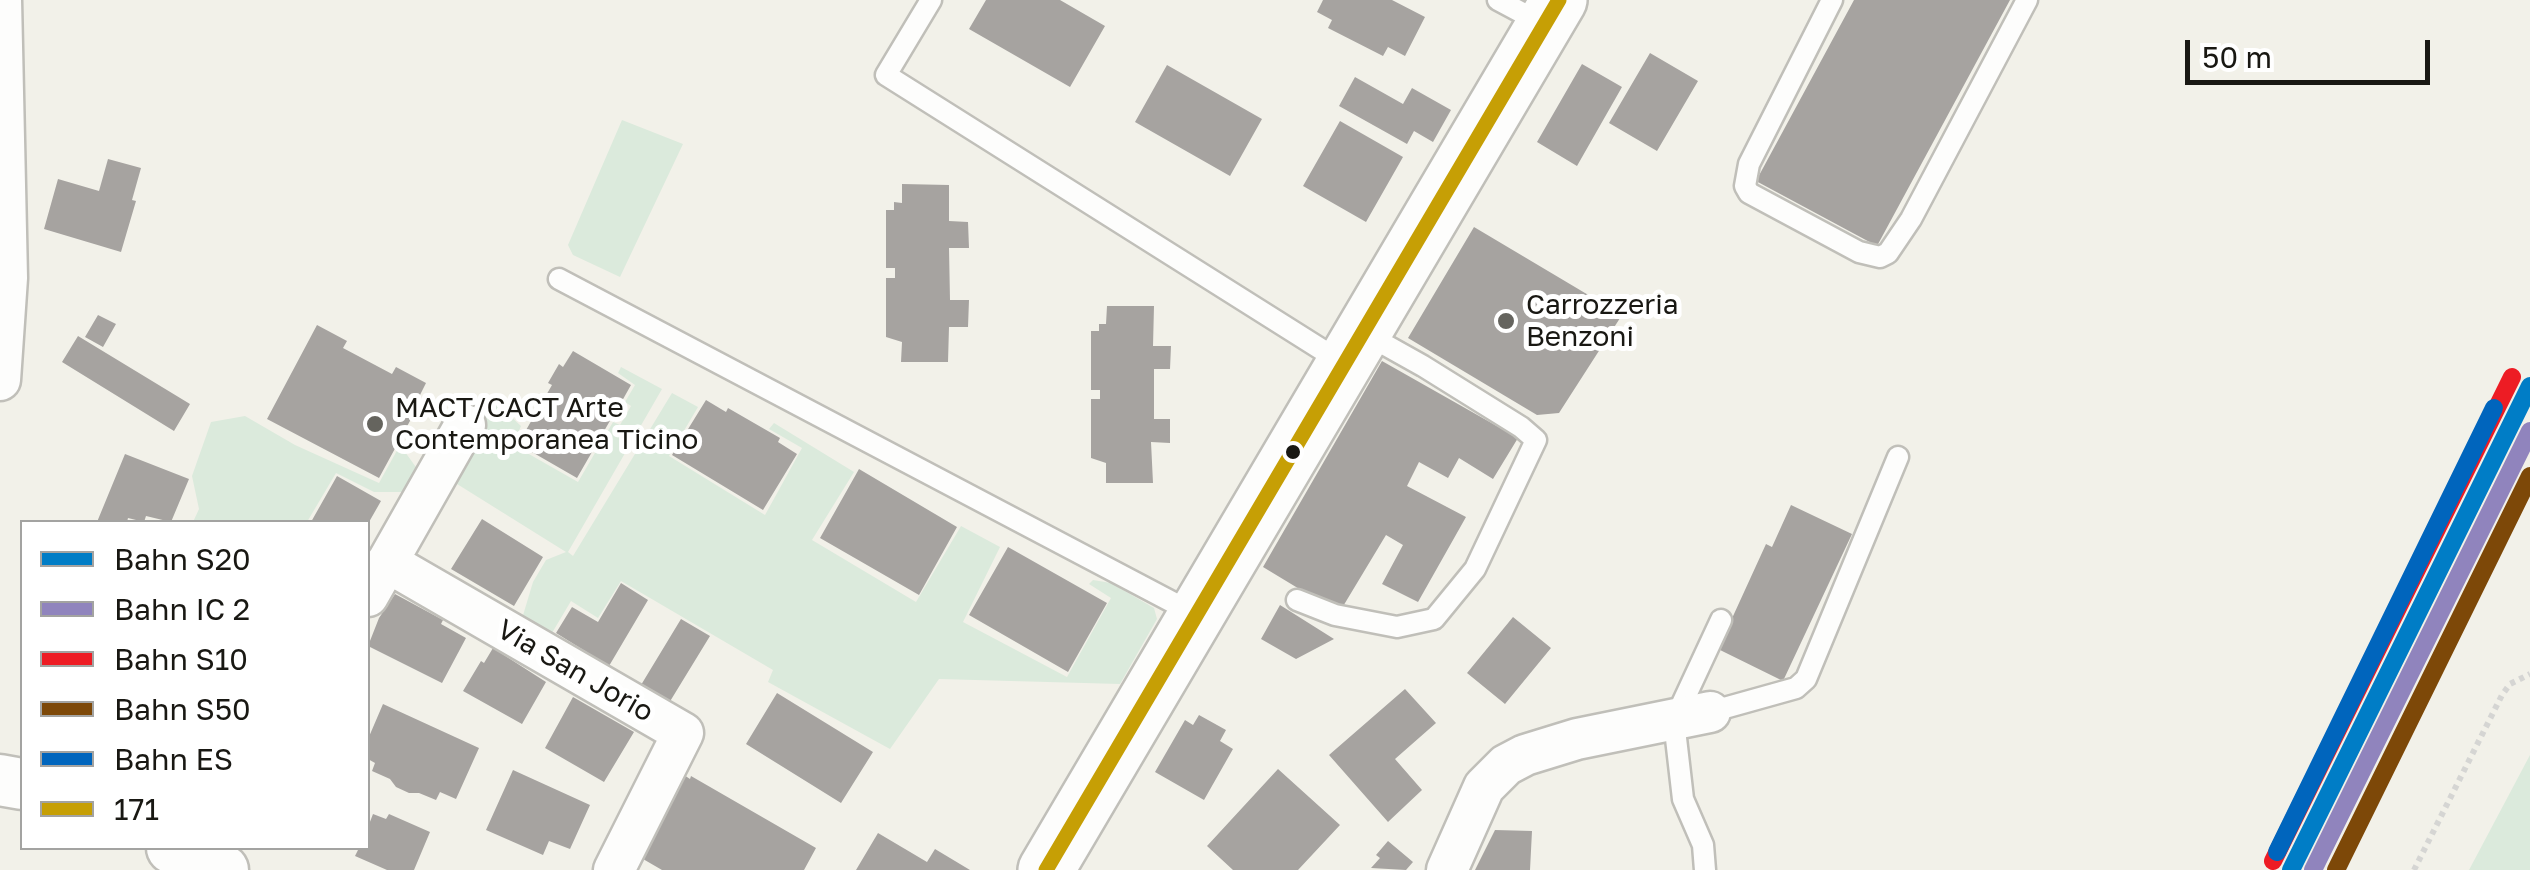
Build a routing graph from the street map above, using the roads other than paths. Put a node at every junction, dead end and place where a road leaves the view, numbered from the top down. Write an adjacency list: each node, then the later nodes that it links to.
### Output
1 (1, 0): 8 (street)
2 (932, 0): 7 (lane)
3 (1832, 0): 4 (lane)
4 (2027, 0)
5 (1534, 8): 7 (main road)
6 (559, 279): 13 (lane)
7 (1352, 348): 12 (lane); 13 (main road)
8 (1, 358)
9 (465, 425): 11 (street)
10 (1898, 457): 15 (lane)
11 (378, 579): 16 (street, Via San Jorio)
12 (1297, 600)
13 (1195, 614): 17 (main road)
14 (1721, 620): 15 (lane)
15 (1692, 716): 18 (street); 19 (lane)
16 (614, 870)
17 (1046, 870)
18 (1447, 870)
19 (1705, 870)

